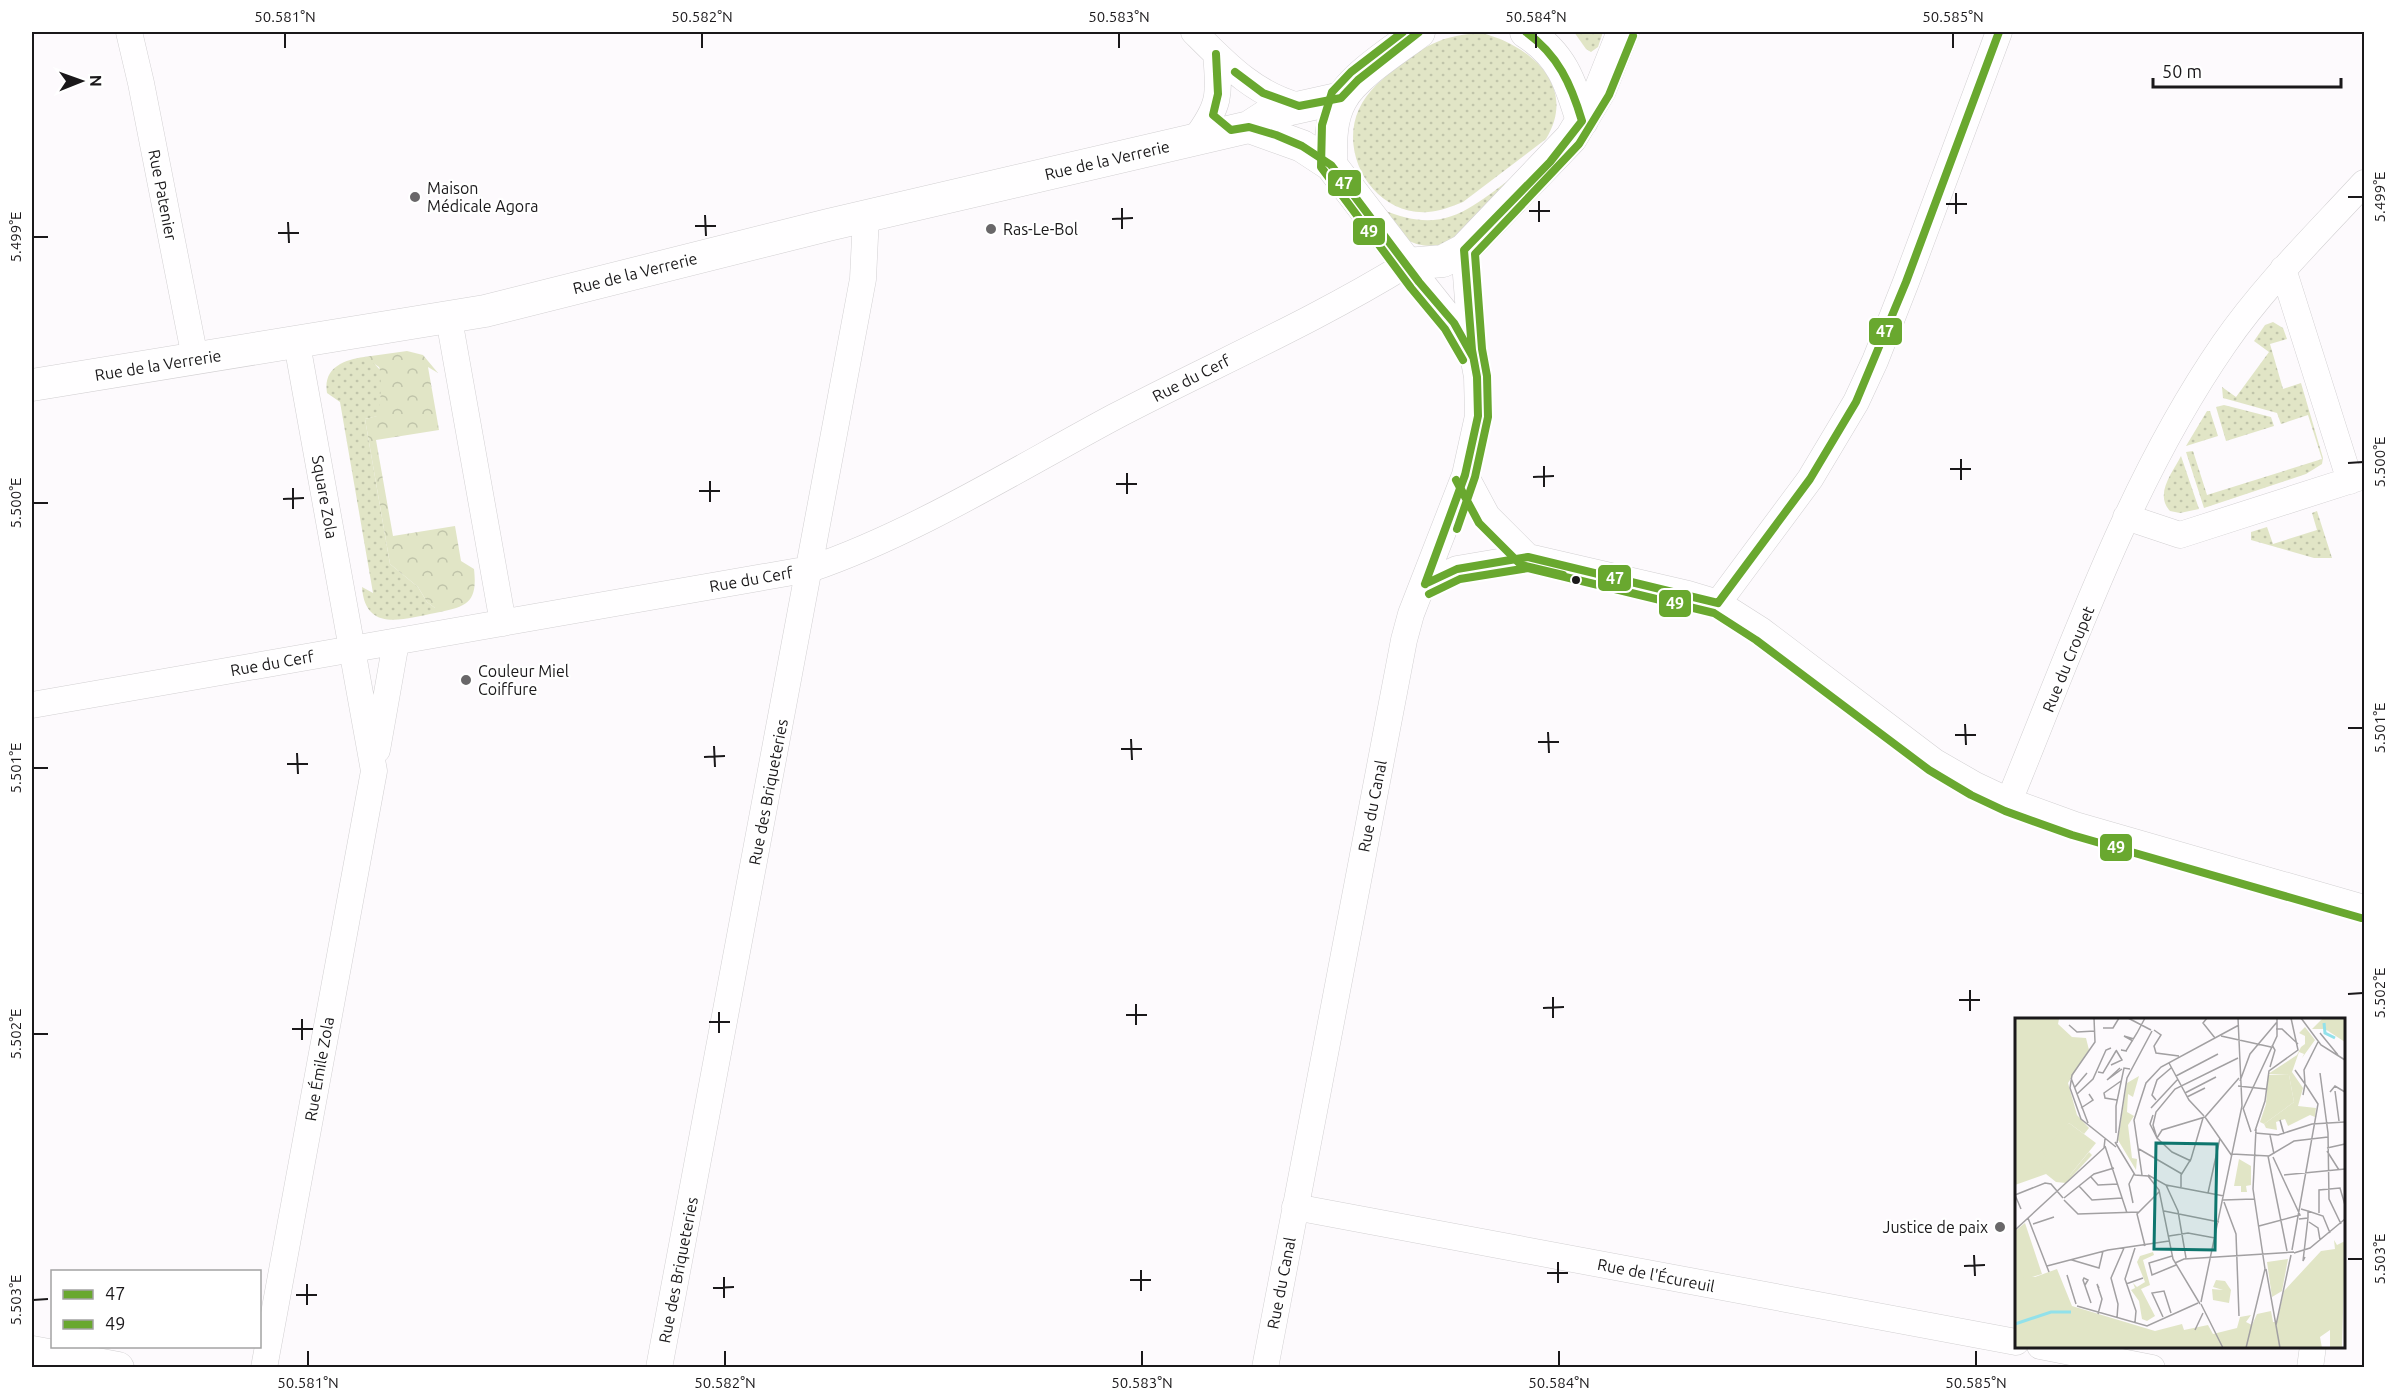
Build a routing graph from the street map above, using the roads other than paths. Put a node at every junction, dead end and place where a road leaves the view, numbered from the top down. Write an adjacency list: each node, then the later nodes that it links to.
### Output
1 (129, 32): 22 (street, Rue Patenier)
2 (1194, 32): 7 (street)
3 (1419, 32): 9 (street)
4 (1526, 32): 11 (street)
5 (1623, 32): 11 (street)
6 (1999, 32): 30 (street)
7 (1216, 54): 8 (street); 12 (street)
8 (1245, 81): 10 (street); 12 (street)
9 (1341, 98): 10 (street, Rue de la Verrerie); 13 (street)
10 (1299, 106): 12 (street, Rue de la Verrerie)
11 (1582, 121): 16 (street)
12 (1222, 128): 13 (street); 15 (street, Rue de la Verrerie)
13 (1331, 165): 17 (street)
14 (2364, 183): 18 (street, Rue du Croupet)
15 (866, 216): 19 (street, Rue de la Verrerie); 28 (street, Rue des Briqueteries)
16 (1464, 250): 17 (street); 21 (street, Rue du Canal)
17 (1407, 264): 21 (street); 28 (street, Rue du Cerf)
18 (2283, 269): 25 (street); 26 (street, Rue du Croupet)
19 (449, 319): 20 (street, Rue de la Verrerie); 31 (street)
20 (297, 344): 22 (street, Rue de la Verrerie); 33 (street, Square Zola)
21 (1472, 350): 24 (street, Rue du Canal)
22 (195, 358): 23 (street, Rue de la Verrerie)
23 (32, 385)
24 (1465, 475): 27 (street); 29 (street, Rue du Canal)
25 (2357, 479): 26 (street)
26 (2126, 517): 36 (street, Rue du Croupet)
27 (1528, 556): 29 (street); 30 (street)
28 (810, 569): 31 (street, Rue du Cerf); 45 (street, Rue des Briqueteries)
29 (1425, 584): 38 (street, Rue du Canal)
30 (1718, 603): 36 (street)
31 (503, 623): 32 (street, Rue du Cerf)
32 (396, 642): 33 (street, Rue du Cerf); 35 (street, Rue Émile Zola)
33 (353, 650): 34 (street, Rue du Cerf); 35 (street, Rue Émile Zola)
34 (32, 705)
35 (374, 771): 44 (street, Rue Émile Zola)
36 (2009, 801): 37 (street)
37 (2364, 908)
38 (1295, 1207): 39 (street, Rue de l'Écureuil); 46 (street, Rue du Canal)
39 (2015, 1342)
40 (2045, 1348): 47 (street)
41 (2313, 1348): 48 (street)
42 (32, 1352): 43 (street)
43 (118, 1368)
44 (264, 1368)
45 (660, 1368)
46 (1264, 1368)
47 (2152, 1368)
48 (2310, 1368)

